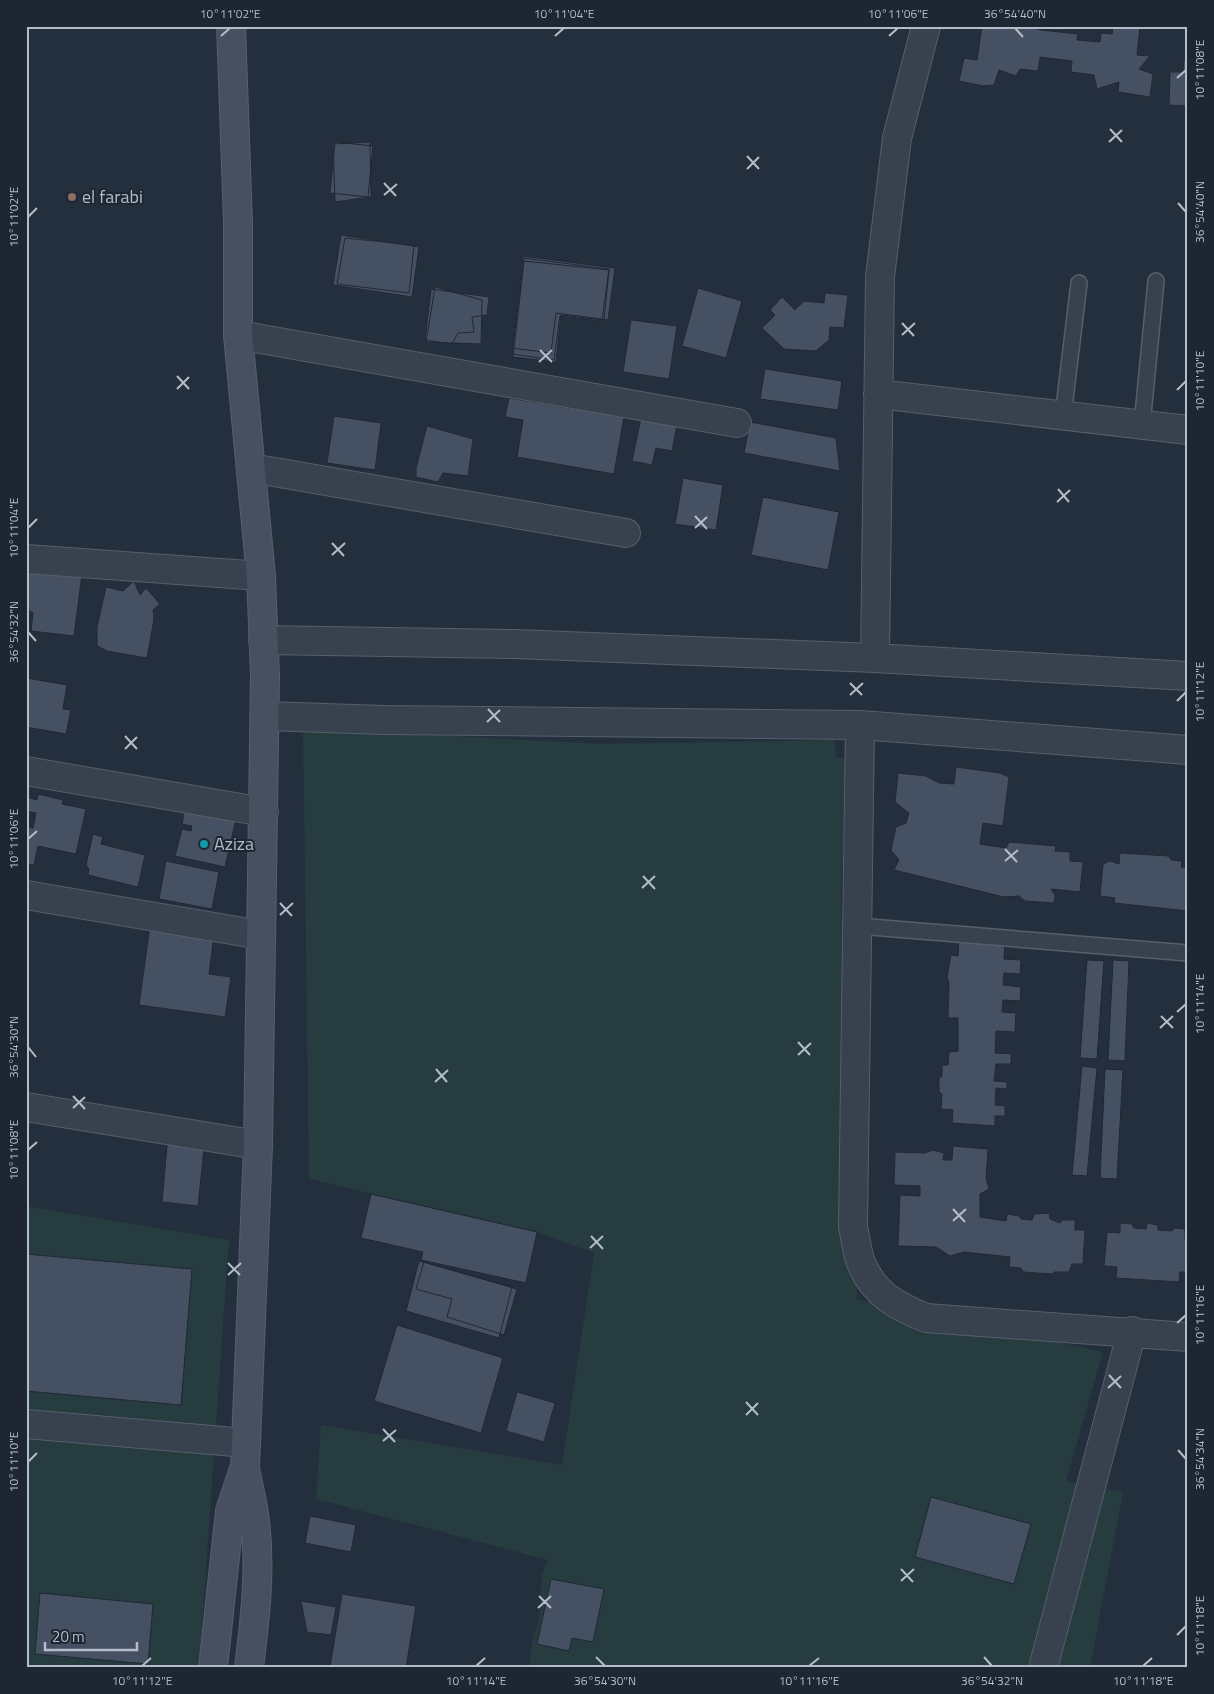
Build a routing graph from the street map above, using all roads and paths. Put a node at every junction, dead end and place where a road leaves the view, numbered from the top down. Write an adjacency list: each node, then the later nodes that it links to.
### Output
1 (230, 26): 5 (street)
2 (926, 26): 6 (street)
3 (1156, 281): 9 (lane)
4 (1079, 283): 7 (lane)
5 (238, 336): 8 (street); 11 (street)
6 (878, 394): 7 (street); 16 (street)
7 (1063, 416): 9 (street)
8 (737, 423)
9 (1142, 425): 10 (street)
10 (1188, 430)
11 (251, 468): 12 (street); 14 (street)
12 (626, 533)
13 (26, 559): 14 (street)
14 (261, 576): 15 (street)
15 (263, 640): 16 (street); 18 (street)
16 (875, 658): 17 (street)
17 (1188, 676)
18 (265, 716): 19 (street); 22 (street)
19 (860, 725): 20 (street); 24 (street)
20 (1188, 750)
21 (26, 771): 22 (street)
22 (264, 812): 25 (street)
23 (26, 895): 25 (street)
24 (858, 926): 26 (lane); 29 (street)
25 (261, 935): 28 (street)
26 (1188, 953)
27 (26, 1107): 28 (street)
28 (258, 1145): 32 (street)
29 (1132, 1331): 30 (street); 35 (street)
30 (1188, 1337)
31 (26, 1424): 32 (street)
32 (245, 1455): 33 (street); 34 (street)
33 (213, 1668)
34 (248, 1668)
35 (1043, 1668)

